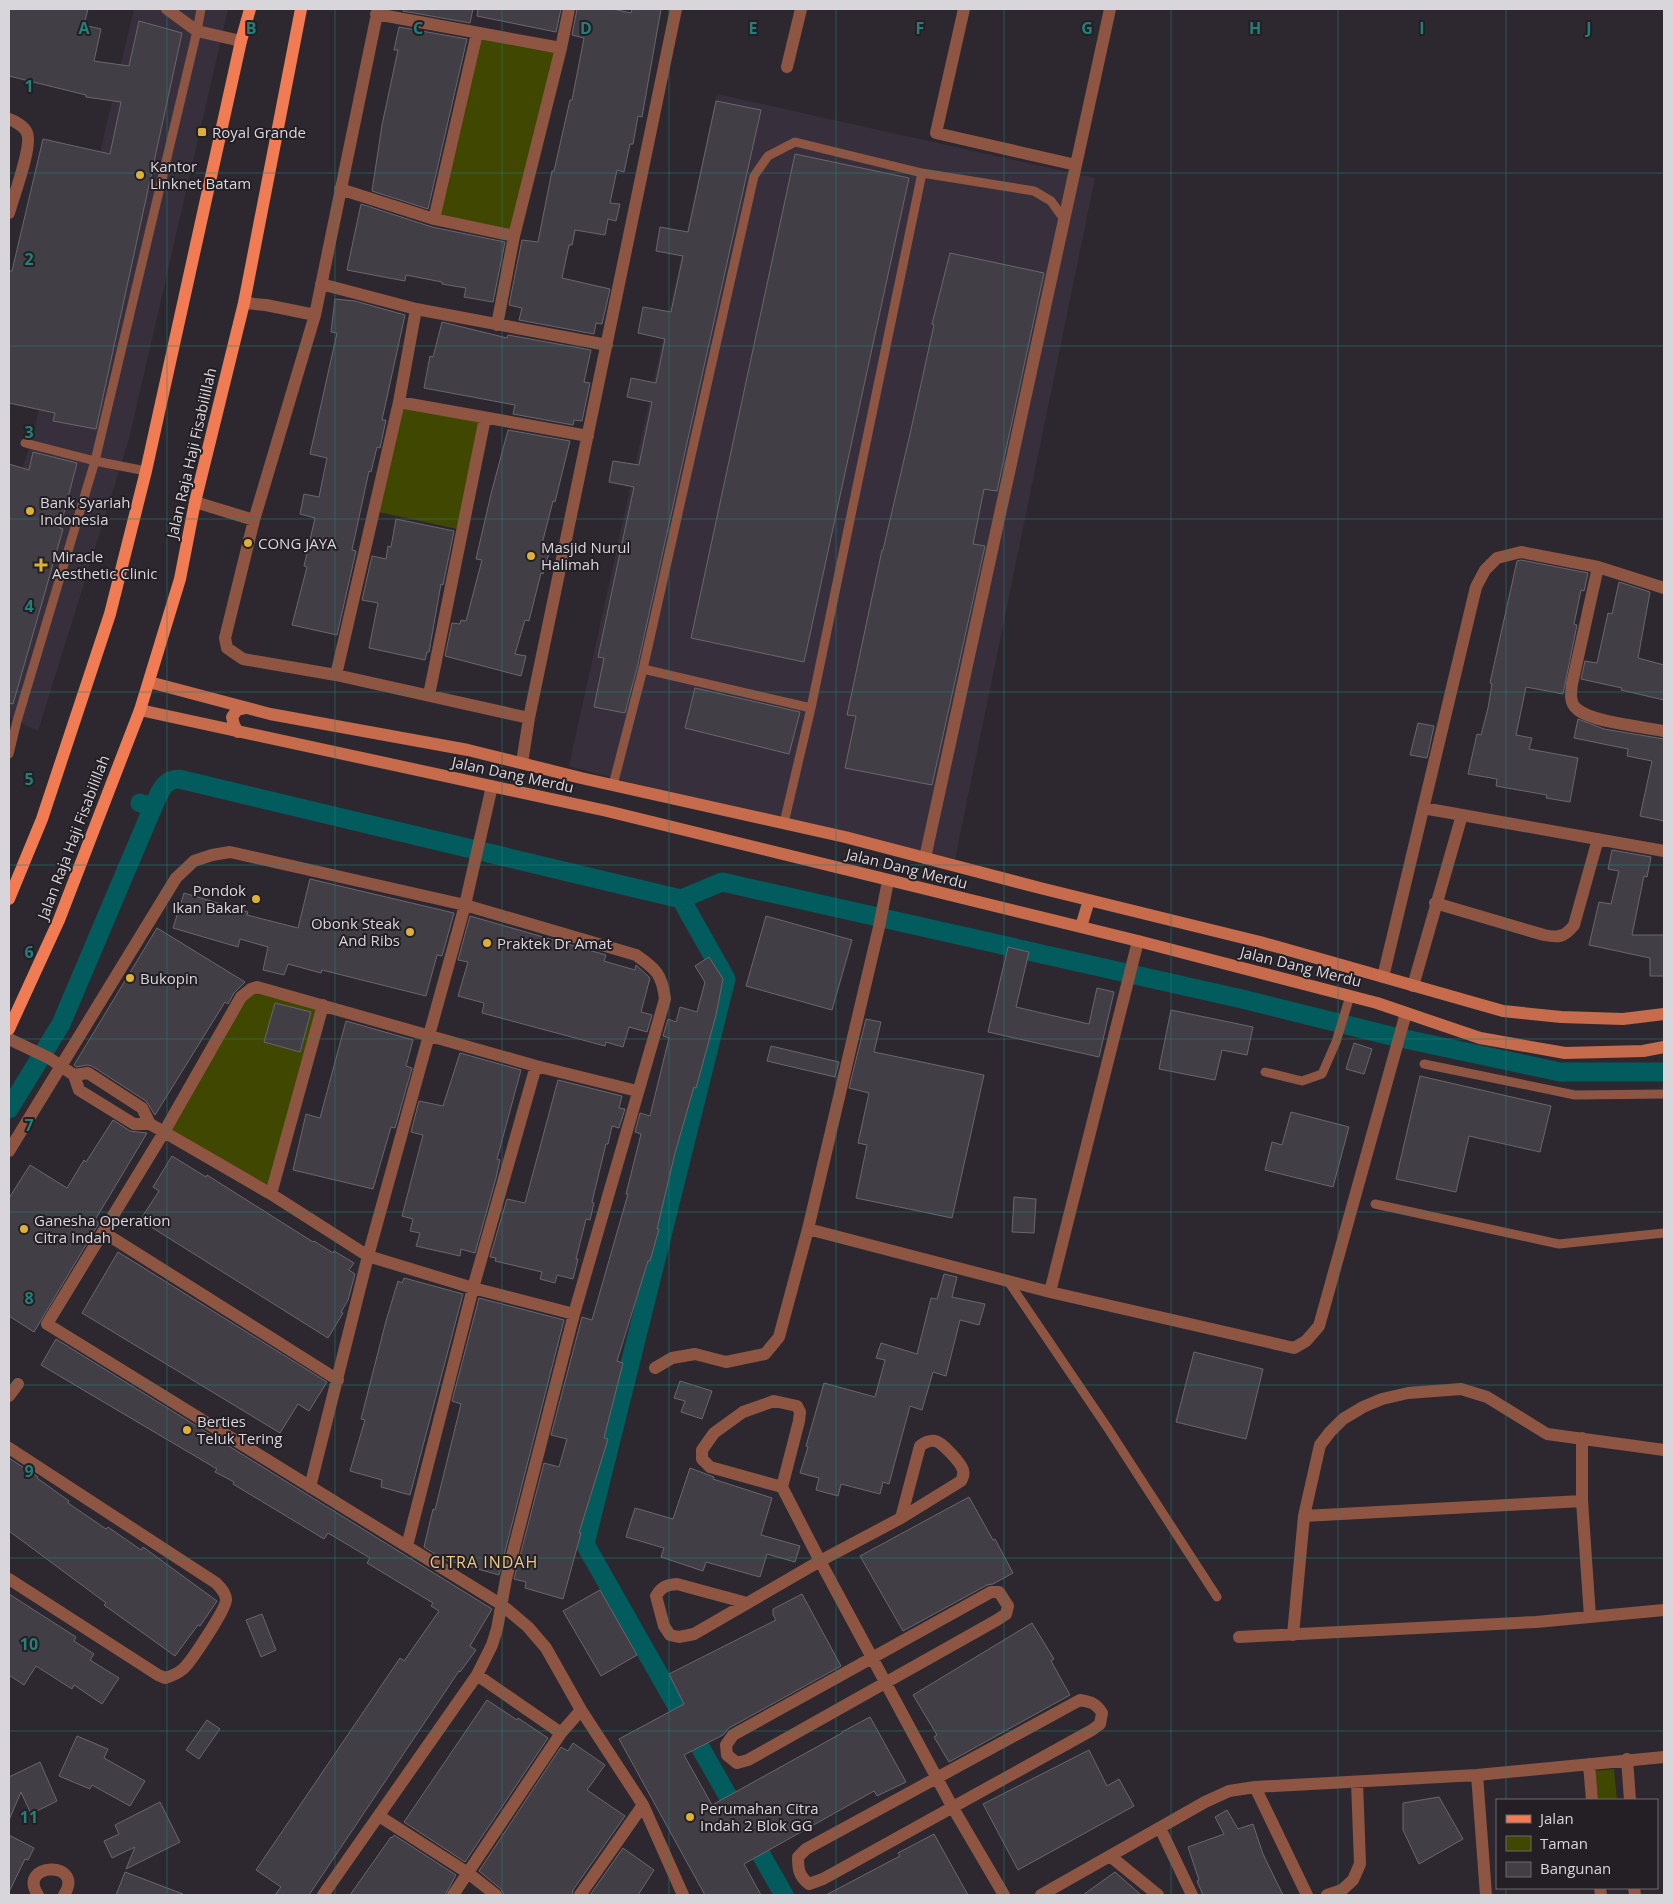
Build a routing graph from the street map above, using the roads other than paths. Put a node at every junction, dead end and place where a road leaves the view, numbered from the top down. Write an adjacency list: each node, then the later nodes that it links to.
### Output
1 (167, 9): 11 (street)
2 (200, 9): 11 (lane)
3 (250, 9): 13 (main road)
4 (301, 9): 26 (main road, Jalan Raja Haji Fisabilillah)
5 (568, 9): 14 (street)
6 (676, 9): 30 (street)
7 (800, 9): 15 (street)
8 (964, 9): 17 (street)
9 (1110, 9): 17 (street)
10 (377, 12): 12 (street); 19 (street)
11 (197, 31): 13 (street); 35 (lane)
12 (477, 33): 14 (street); 22 (street)
13 (241, 41): 36 (main road)
14 (561, 48): 24 (street)
15 (787, 67)
16 (9, 119): 20 (street)
17 (1076, 165): 23 (street)
18 (922, 173): 23 (lane); 41 (lane); 46 (lane)
19 (340, 189): 22 (street); 25 (street)
20 (11, 198): 21 (street)
21 (9, 213)
22 (434, 219): 24 (street)
23 (1064, 219): 61 (street)
24 (514, 236): 29 (street)
25 (321, 284): 27 (street); 28 (street)
26 (244, 303): 28 (street); 37 (main road, Jalan Raja Haji Fisabilillah)
27 (416, 309): 29 (street); 31 (street)
28 (315, 315): 38 (street)
29 (497, 324): 30 (street)
30 (606, 345): 33 (street)
31 (399, 402): 32 (street); 42 (street)
32 (485, 418): 33 (street); 44 (street)
33 (588, 436): 48 (street)
34 (25, 443): 35 (lane)
35 (95, 461): 36 (lane); 49 (lane)
36 (146, 471): 63 (main road)
37 (195, 502): 38 (street); 43 (main road, Jalan Raja Haji Fisabilillah)
38 (254, 520): 42 (street)
39 (1598, 567): 40 (street); 50 (street); 56 (street)
40 (1664, 588)
41 (643, 669): 46 (lane); 54 (lane)
42 (336, 675): 44 (street)
43 (149, 682): 45 (main road, Jalan Dang Merdu); 47 (main road, Jalan Raja Haji Fisabilillah)
44 (429, 695): 48 (street)
45 (246, 708): 51 (main road); 53 (main road, Jalan Dang Merdu)
46 (811, 708): 58 (lane)
47 (140, 710): 51 (main road, Jalan Dang Merdu); 75 (main road, Jalan Raja Haji Fisabilillah)
48 (529, 718): 53 (street)
49 (13, 719): 52 (lane)
50 (1664, 731)
51 (238, 732): 55 (main road, Jalan Dang Merdu)
52 (9, 754)
53 (522, 763): 54 (main road, Jalan Dang Merdu)
54 (613, 785): 58 (main road, Jalan Dang Merdu)
55 (492, 786): 62 (main road, Jalan Dang Merdu); 66 (street)
56 (1423, 808): 57 (street); 69 (street)
57 (1462, 815): 59 (street); 65 (street)
58 (784, 823): 61 (main road, Jalan Dang Merdu)
59 (1598, 839): 60 (street); 65 (street)
60 (1664, 851)
61 (925, 858): 64 (main road, Jalan Dang Merdu)
62 (888, 881): 67 (main road, Jalan Dang Merdu); 91 (street)
63 (9, 899)
64 (1089, 900): 67 (main road); 69 (main road, Jalan Dang Merdu)
65 (1435, 903): 70 (street)
66 (465, 905): 76 (street); 81 (street); 84 (street)
67 (1082, 927): 68 (main road, Jalan Dang Merdu)
68 (1138, 941): 71 (main road, Jalan Dang Merdu); 97 (street)
69 (1383, 977): 70 (main road, Jalan Dang Merdu)
70 (1412, 986): 74 (main road, Jalan Dang Merdu)
71 (1350, 996): 73 (main road, Jalan Dang Merdu); 82 (lane)
72 (323, 1005): 76 (street); 87 (street); 89 (street)
73 (1406, 1013): 78 (main road, Jalan Dang Merdu); 97 (street)
74 (1664, 1014)
75 (9, 1029)
76 (429, 1036): 80 (street); 94 (street)
77 (9, 1039): 81 (street)
78 (1664, 1047)
79 (1424, 1064): 85 (lane)
80 (536, 1066): 84 (street); 96 (street)
81 (60, 1067): 83 (street); 88 (street)
82 (1265, 1072)
83 (74, 1075): 86 (street); 86 (street)
84 (637, 1091): 98 (street)
85 (1664, 1094)
86 (150, 1124): 87 (street)
87 (164, 1132): 89 (street); 92 (street)
88 (9, 1151)
89 (271, 1194): 94 (street)
90 (1375, 1204): 93 (lane)
91 (808, 1229): 95 (street); 99 (street)
92 (103, 1232): 100 (street); 106 (street)
93 (1664, 1233)
94 (368, 1256): 96 (street); 100 (street)
95 (1008, 1281): 97 (street); 114 (lane)
96 (473, 1288): 98 (street); 111 (street)
97 (1050, 1292)
98 (574, 1314): 116 (street)
99 (655, 1368)
100 (338, 1380): 106 (street)
101 (18, 1384): 102 (street)
102 (9, 1396)
103 (1582, 1438): 105 (street); 108 (street); 109 (street)
104 (9, 1448): 113 (street)
105 (1664, 1450)
106 (310, 1487): 111 (street)
107 (782, 1487): 107 (street); 112 (street)
108 (1582, 1501): 109 (street); 118 (street)
109 (1304, 1516): 119 (street)
110 (901, 1518): 110 (street); 112 (street)
111 (407, 1546): 116 (street)
112 (820, 1561): 115 (street); 121 (street)
113 (9, 1579)
114 (1217, 1597)
115 (747, 1603): 115 (street)
116 (502, 1605): 122 (street); 124 (street)
117 (1664, 1610): 118 (street)
118 (1590, 1617): 119 (street)
119 (1293, 1635): 120 (street)
120 (1240, 1637)
121 (873, 1658): 123 (street); 123 (street); 123 (street)
122 (477, 1675): 125 (street); 137 (street)
123 (886, 1683): 130 (street)
124 (581, 1710): 125 (street); 135 (street)
125 (561, 1733): 140 (street)
126 (1664, 1757): 127 (street)
127 (1628, 1759): 128 (street); 134 (street)
128 (1589, 1764): 129 (street); 133 (street)
129 (1477, 1775): 131 (street); 154 (street)
130 (937, 1779): 136 (street); 136 (street); 136 (street)
131 (1357, 1782): 132 (street); 153 (street)
132 (1255, 1787): 138 (street); 152 (street)
133 (1592, 1799)
134 (1630, 1799)
135 (643, 1805): 146 (street); 147 (street)
136 (953, 1808): 148 (street)
137 (379, 1816): 140 (street); 143 (street)
138 (1160, 1828): 139 (street); 151 (street)
139 (1110, 1856): 149 (street); 150 (street)
140 (468, 1874): 144 (street); 145 (street)
141 (38, 1895): 142 (street)
142 (64, 1895)
143 (323, 1895)
144 (453, 1895)
145 (496, 1895)
146 (580, 1895)
147 (683, 1895)
148 (1004, 1895)
149 (1041, 1895)
150 (1158, 1895)
151 (1192, 1895)
152 (1307, 1895)
153 (1327, 1895)
154 (1486, 1895)

